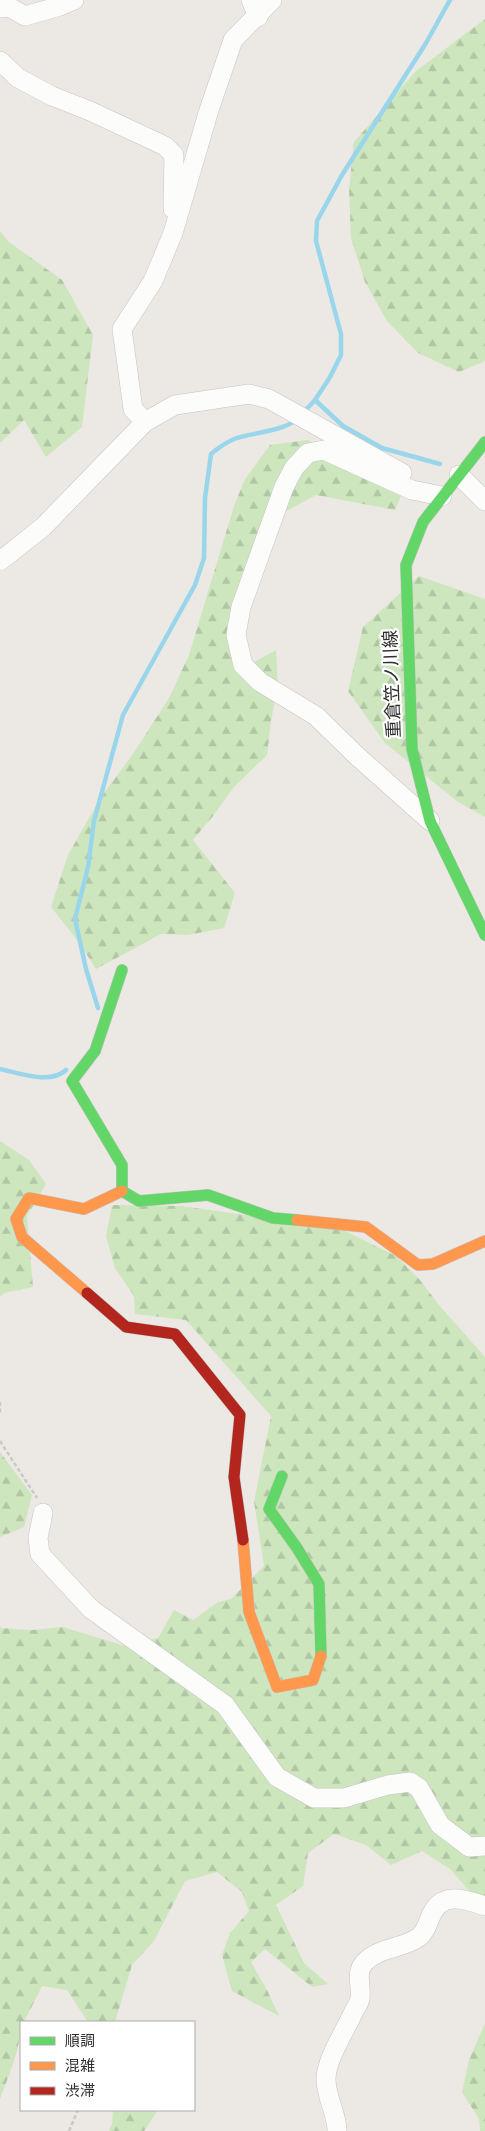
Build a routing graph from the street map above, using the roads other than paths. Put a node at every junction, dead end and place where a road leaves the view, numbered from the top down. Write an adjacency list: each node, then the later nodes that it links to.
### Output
1 (74, 0): 3 (street)
2 (272, 0): 4 (street)
3 (0, 8)
4 (254, 8): 6 (street)
5 (0, 61): 6 (street)
6 (172, 233): 7 (street)
7 (145, 422): 10 (street); 12 (street)
8 (485, 442): 9 (street, 重倉笠ノ川線)
9 (459, 475): 10 (street, 重倉笠ノ川線); 11 (street)
10 (442, 496): 13 (street, 重倉笠ノ川線); 13 (street)
11 (485, 501)
12 (0, 561)
13 (430, 821): 14 (street, 重倉笠ノ川線)
14 (485, 934)
15 (122, 970): 16 (street)
16 (122, 1191): 17 (street); 18 (street)
17 (485, 1241)
18 (282, 1476)
19 (43, 1513): 20 (street)
20 (485, 1846)
21 (485, 1906): 22 (street)
22 (337, 2131)

